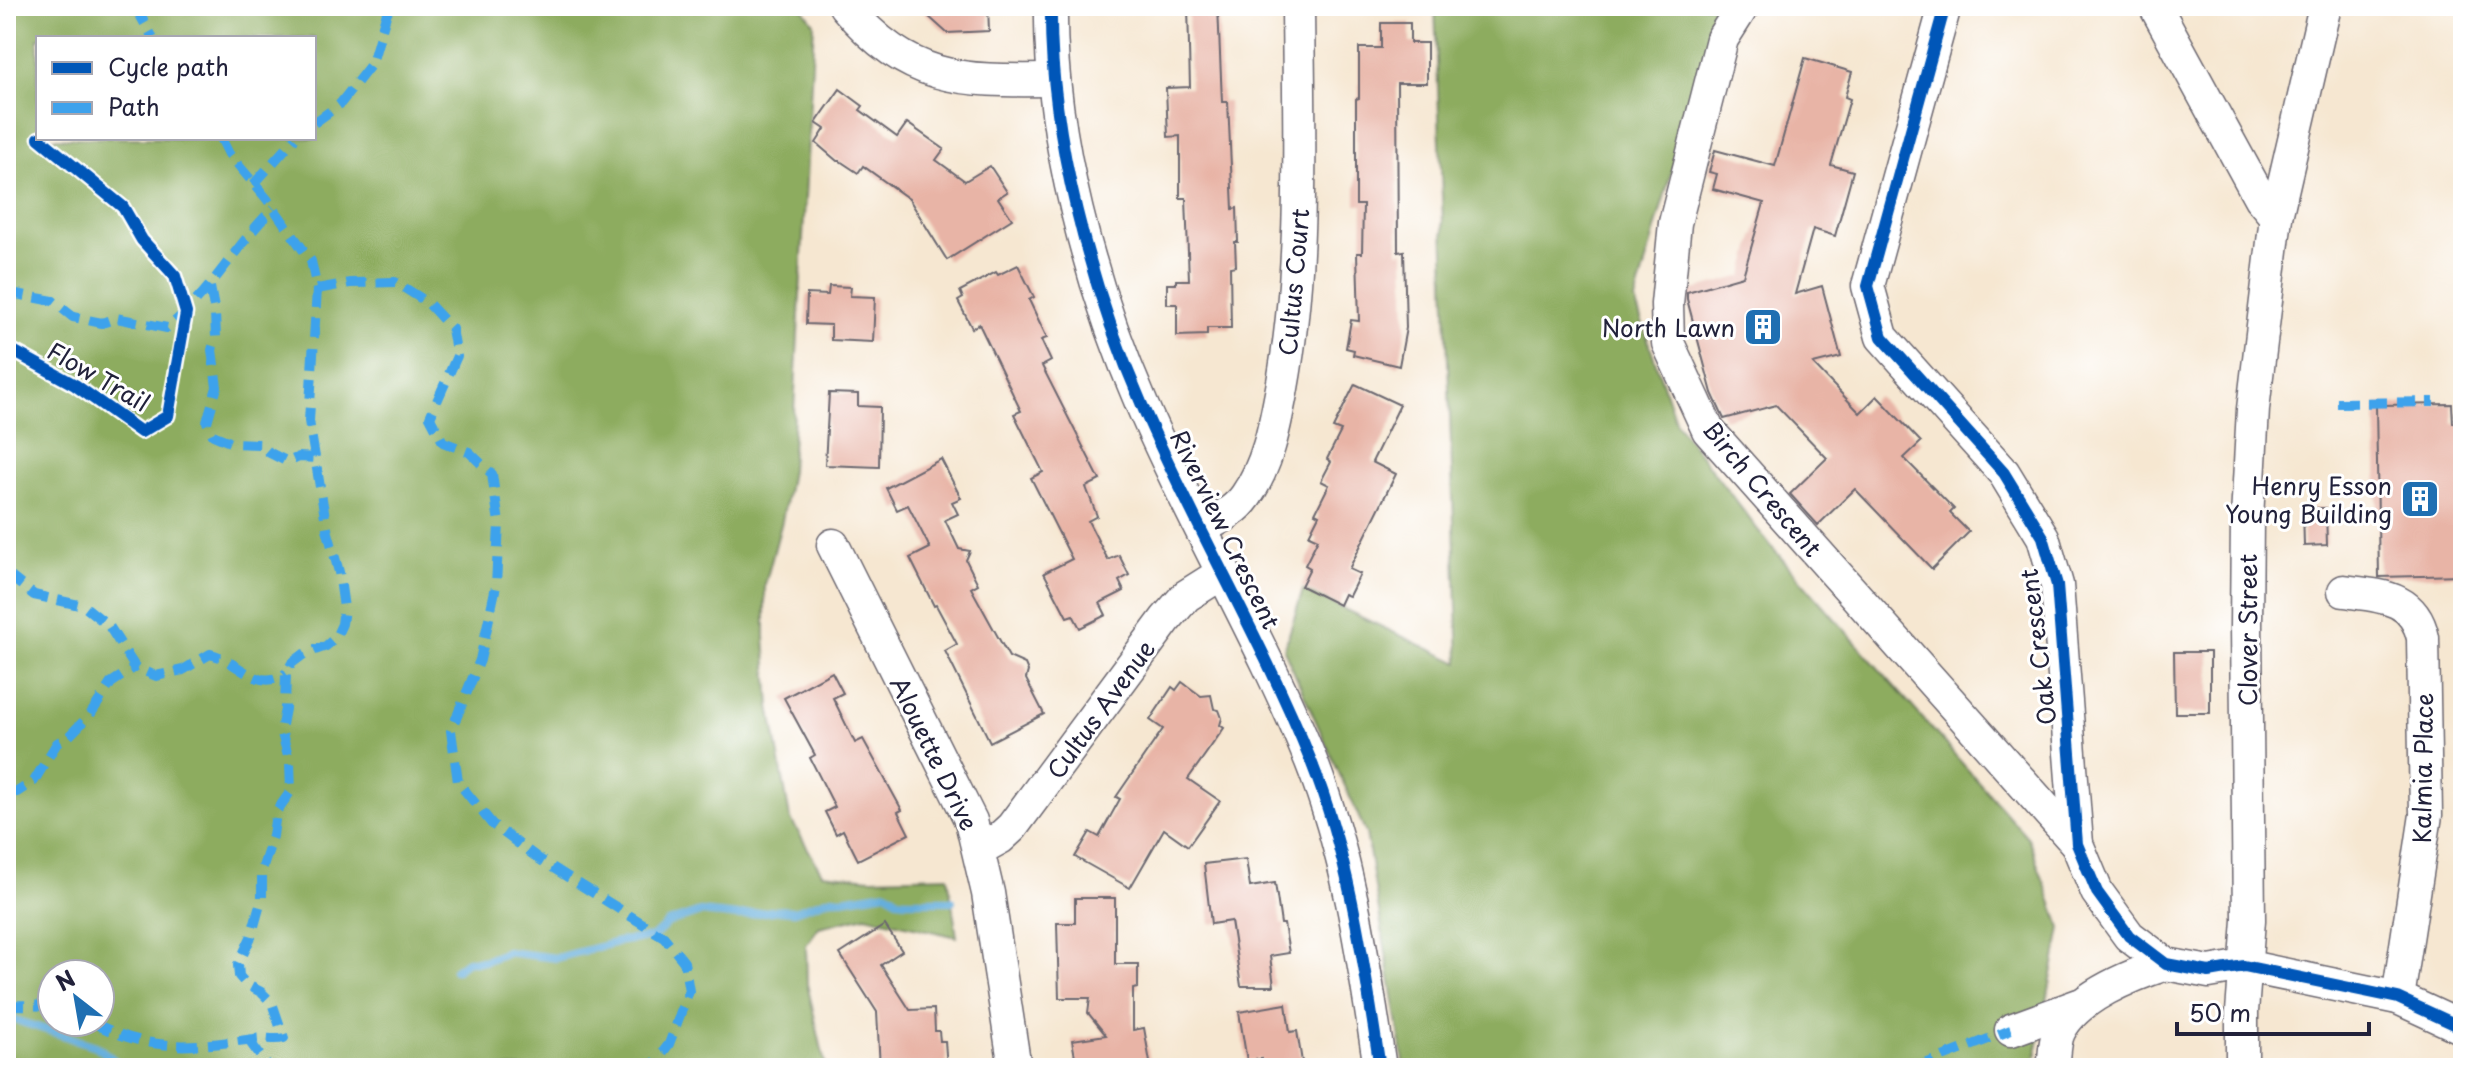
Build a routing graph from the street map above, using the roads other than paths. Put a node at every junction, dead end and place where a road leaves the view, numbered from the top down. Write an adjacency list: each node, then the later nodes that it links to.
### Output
1 (845, 6): 8 (street)
2 (1051, 6): 8 (street, Riverview Crescent)
3 (1298, 6): 10 (street, Cultus Court)
4 (1743, 6): 14 (street, Birch Crescent)
5 (1945, 6): 14 (street, Oak Crescent)
6 (2155, 6): 9 (street)
7 (2325, 6): 9 (street, Clover Street)
8 (1054, 80): 10 (street, Riverview Crescent)
9 (2276, 217): 17 (street, Clover Street)
10 (1202, 528): 12 (street, Riverview Crescent)
11 (833, 545): 15 (street, Alouette Drive)
12 (1224, 572): 15 (street, Cultus Avenue); 23 (street, Riverview Crescent)
13 (2344, 591): 18 (street, Kalmia Place)
14 (2077, 844): 16 (street, Oak Crescent)
15 (980, 849): 22 (street, Alouette Drive)
16 (2166, 964): 17 (street, Oak Crescent); 19 (street)
17 (2244, 966): 18 (street, Oak Crescent); 25 (street, Clover Street)
18 (2398, 998): 20 (street, Oak Crescent)
19 (2079, 1005): 21 (street); 24 (street)
20 (2463, 1028)
21 (2011, 1030)
22 (1015, 1068)
23 (1380, 1068)
24 (2053, 1068)
25 (2242, 1068)

